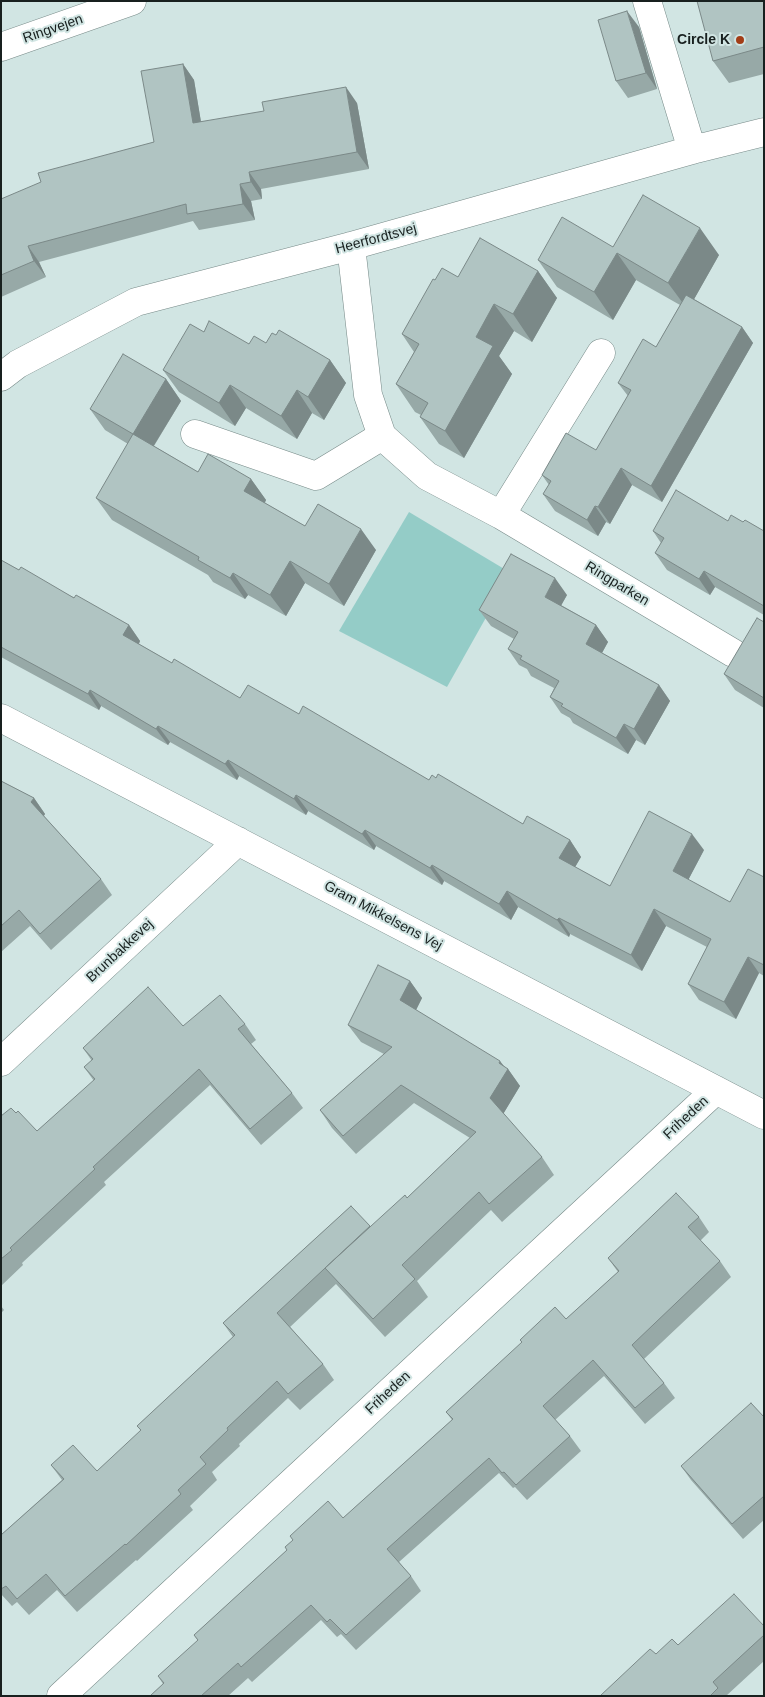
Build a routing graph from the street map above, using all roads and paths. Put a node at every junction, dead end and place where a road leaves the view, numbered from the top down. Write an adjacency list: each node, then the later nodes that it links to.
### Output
1 (132, 1): 3 (street, Ringvejen)
2 (648, 1): 5 (street)
3 (1, 47)
4 (764, 132): 5 (street, Heerfordtsvej)
5 (692, 150): 6 (street, Heerfordtsvej)
6 (351, 246): 8 (street, Heerfordtsvej); 10 (street, Ringparken)
7 (601, 353): 11 (street)
8 (1, 377)
9 (195, 434): 10 (street)
10 (382, 436): 11 (street, Ringparken)
11 (501, 515): 12 (street, Ringparken)
12 (733, 652)
13 (1, 718): 14 (street, Gram Mikkelsens Vej)
14 (238, 841): 15 (street, Brunbakkevej); 16 (street, Gram Mikkelsens Vej)
15 (1, 1062)
16 (716, 1090): 17 (street, Gram Mikkelsens Vej); 18 (street, Friheden)
17 (764, 1115)
18 (61, 1696)

